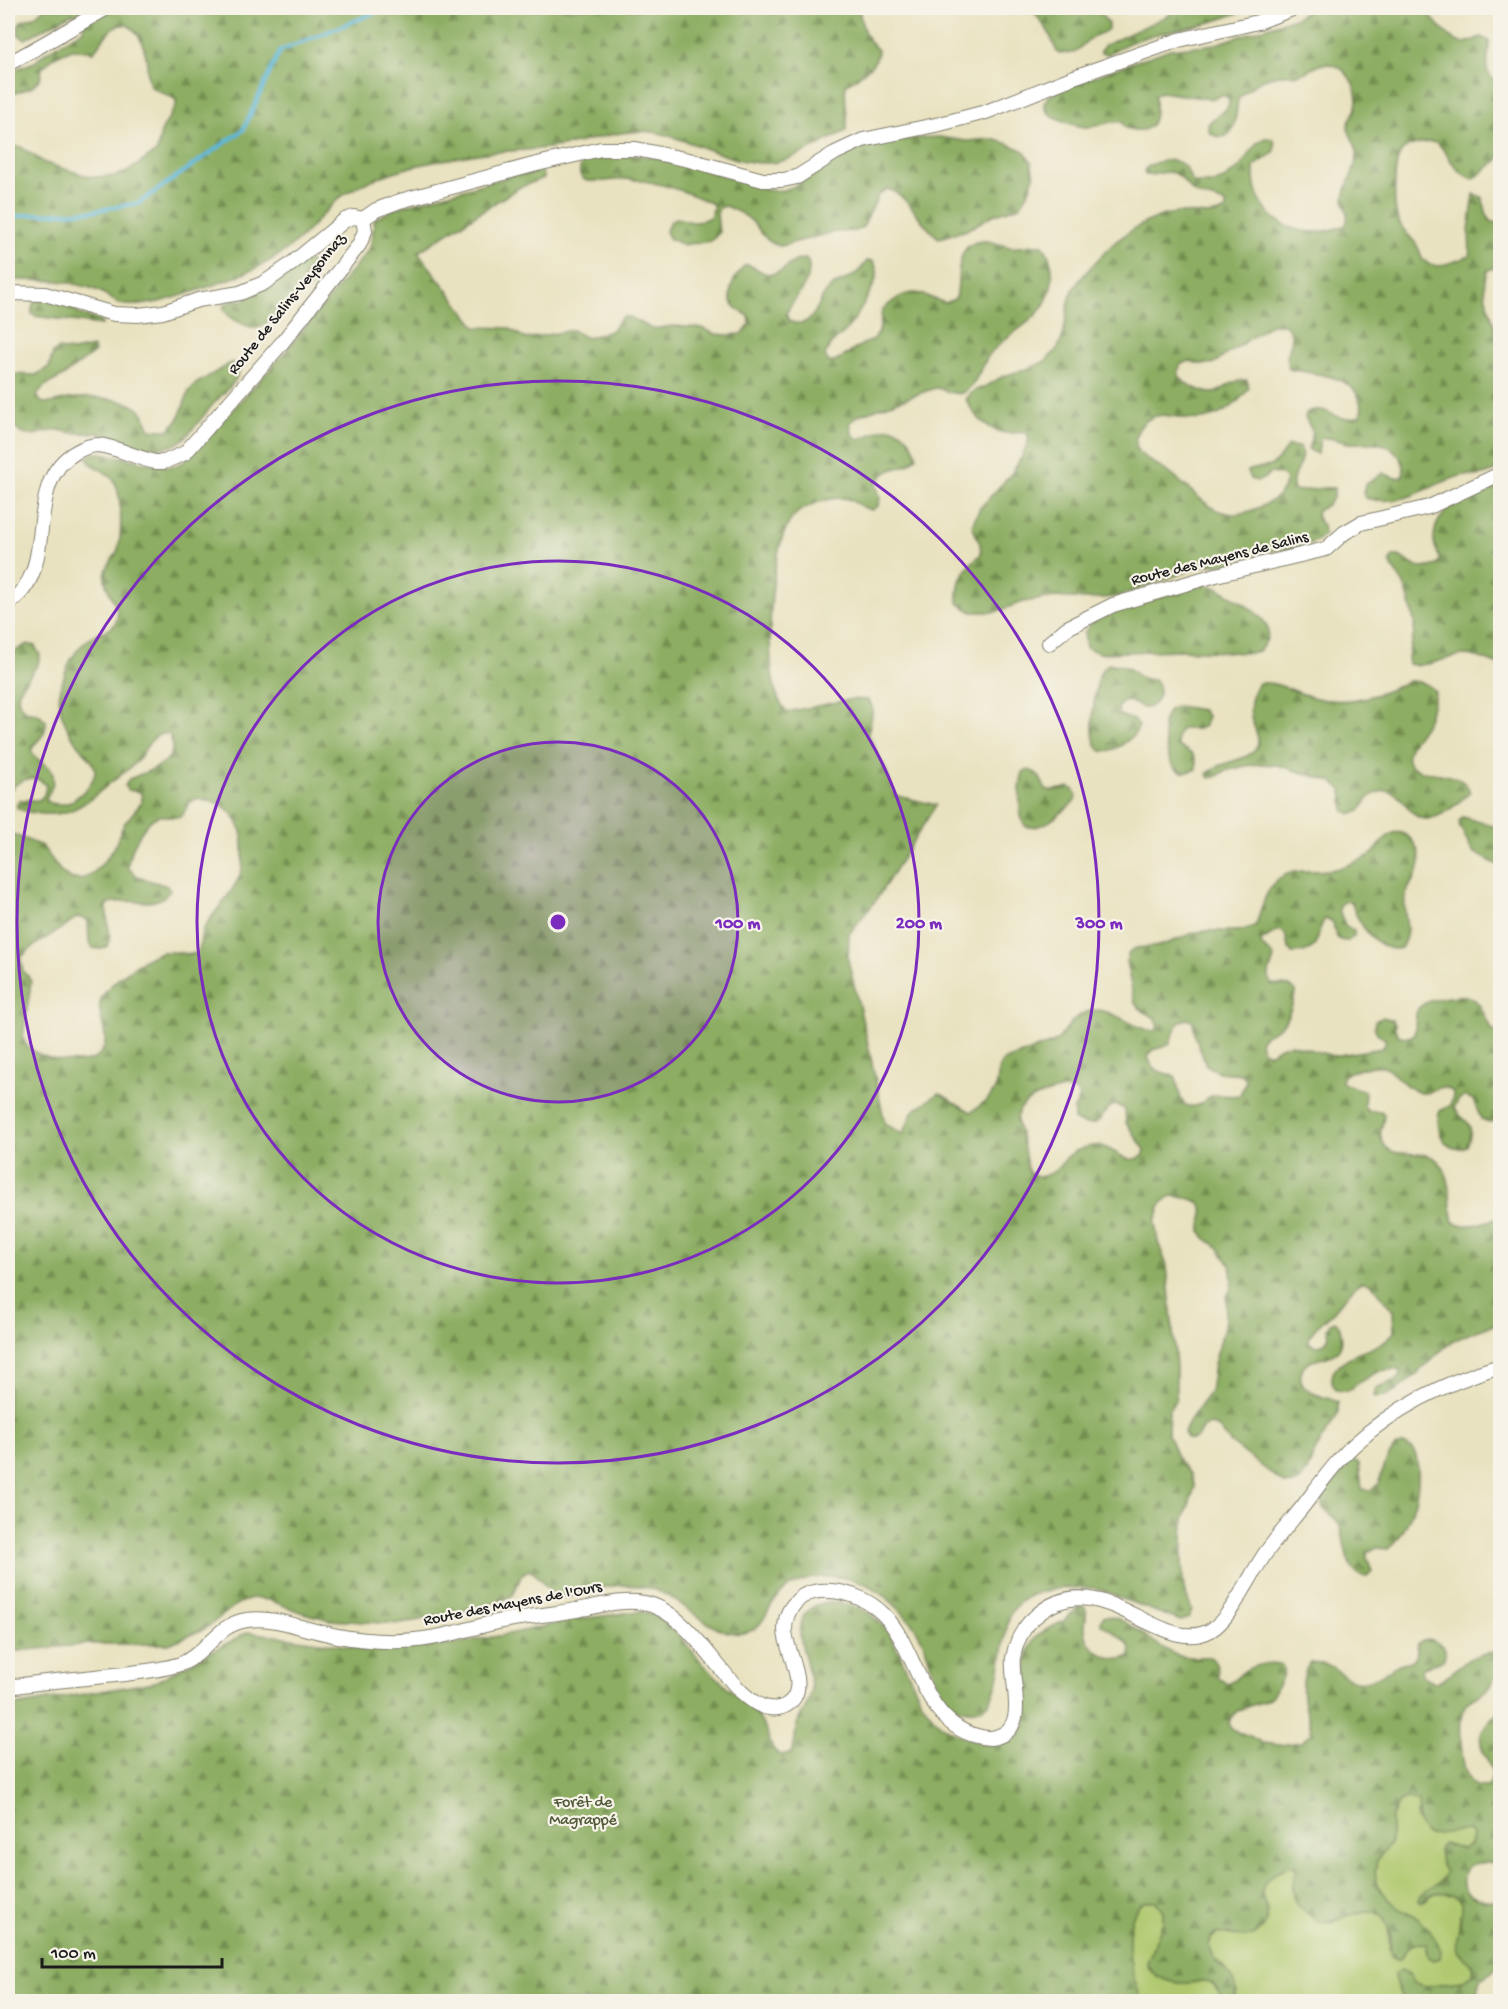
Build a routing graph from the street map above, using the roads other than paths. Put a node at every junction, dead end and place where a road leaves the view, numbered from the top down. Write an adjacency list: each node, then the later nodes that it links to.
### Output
1 (106, 8): 3 (street)
2 (1295, 8): 4 (street)
3 (8, 64)
4 (363, 219): 5 (street, Route de Salins-Veysonnaz); 7 (street, Route de Salins-Veysonnaz)
5 (8, 293)
6 (1500, 474): 8 (street, Route des Mayens de Salins)
7 (8, 603)
8 (1049, 643)
9 (1500, 1366): 10 (street, Route des Mayens de l'Ours)
10 (8, 1687)

